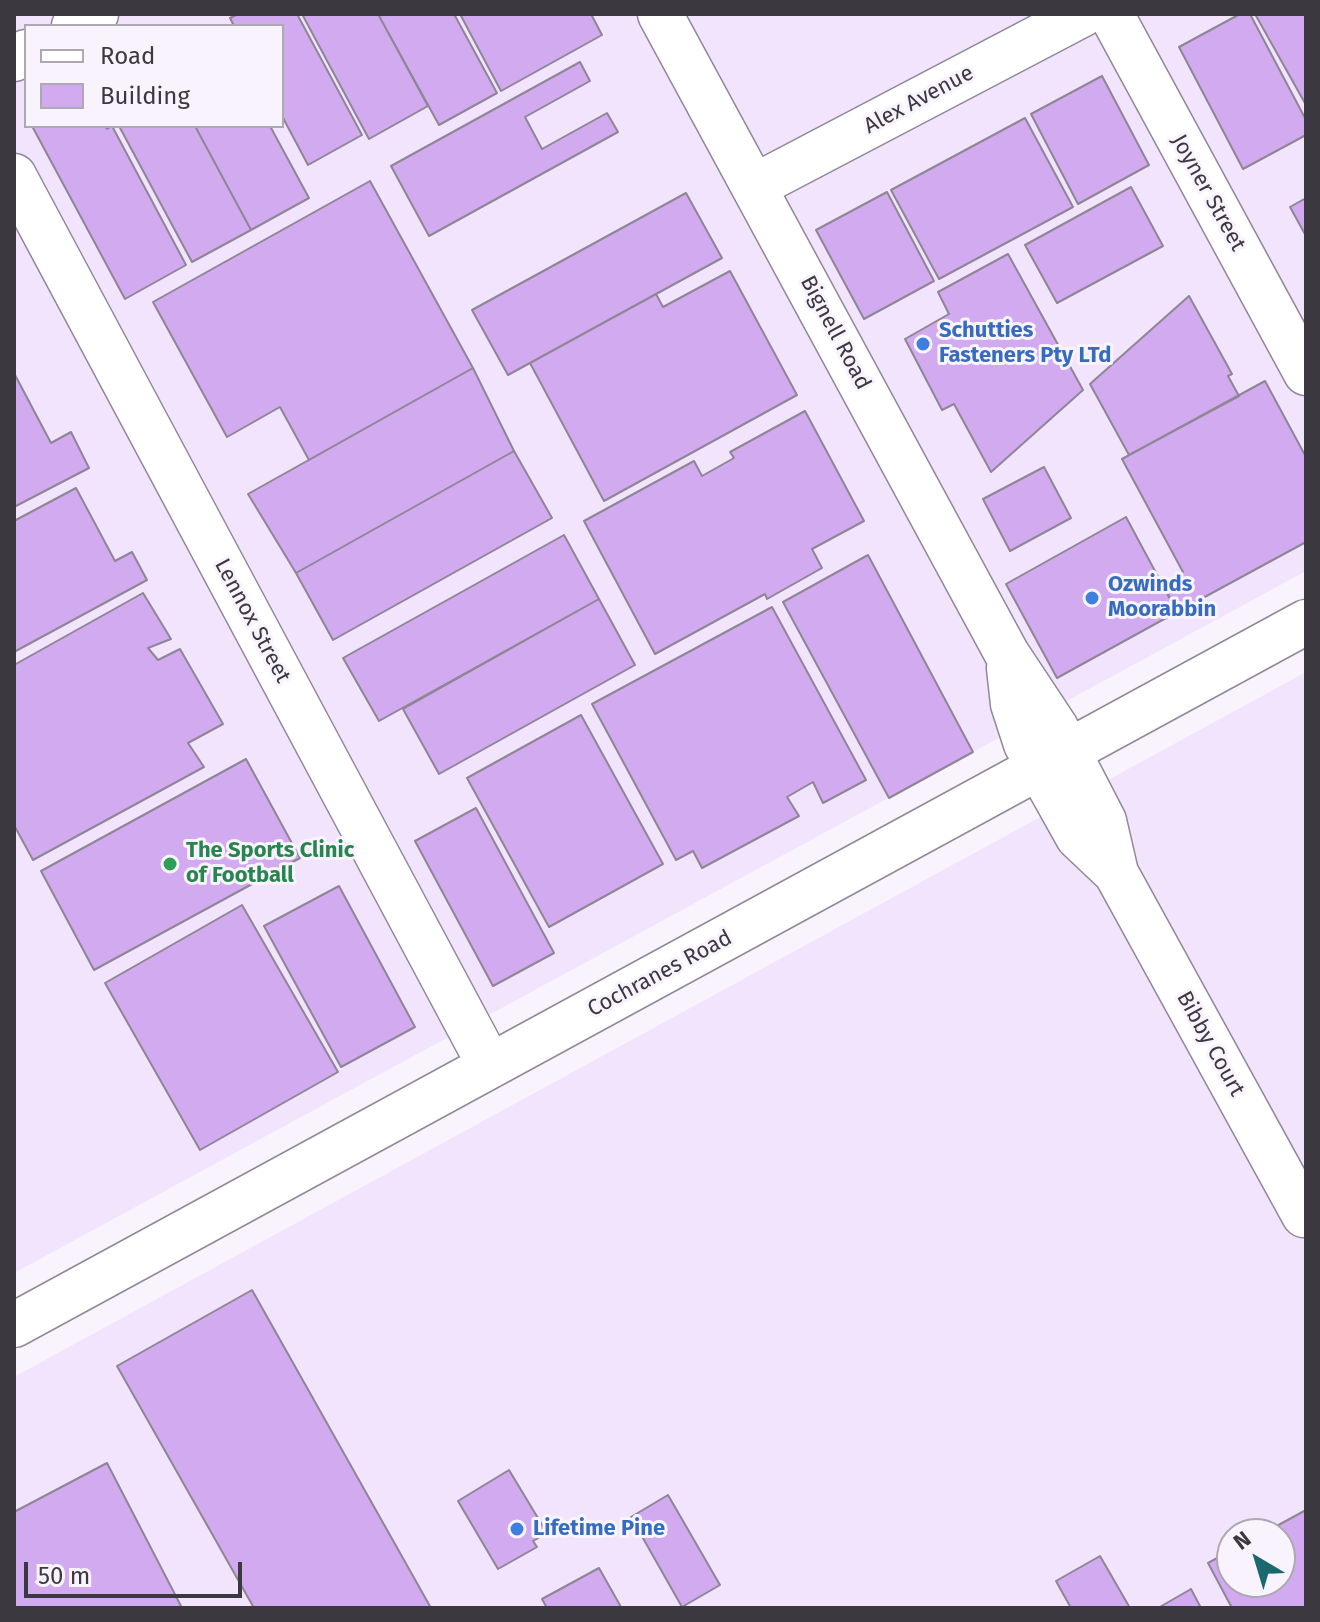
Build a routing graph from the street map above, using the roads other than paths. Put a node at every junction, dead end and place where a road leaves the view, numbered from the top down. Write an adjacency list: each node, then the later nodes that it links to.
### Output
1 (96, 14): 5 (street)
2 (660, 14): 7 (street, Bignell Road)
3 (1083, 14): 7 (street, Alex Avenue)
4 (1111, 14): 8 (street, Joyner Street)
5 (78, 24)
6 (14, 176): 11 (street, Lennox Street)
7 (755, 186): 10 (street, Bignell Road)
8 (1306, 373)
9 (1306, 622): 10 (street, Cochranes Road)
10 (1053, 760): 11 (street, Cochranes Road); 12 (street, Bibby Court)
11 (490, 1066): 13 (street, Cochranes Road)
12 (1304, 1215)
13 (14, 1325)

